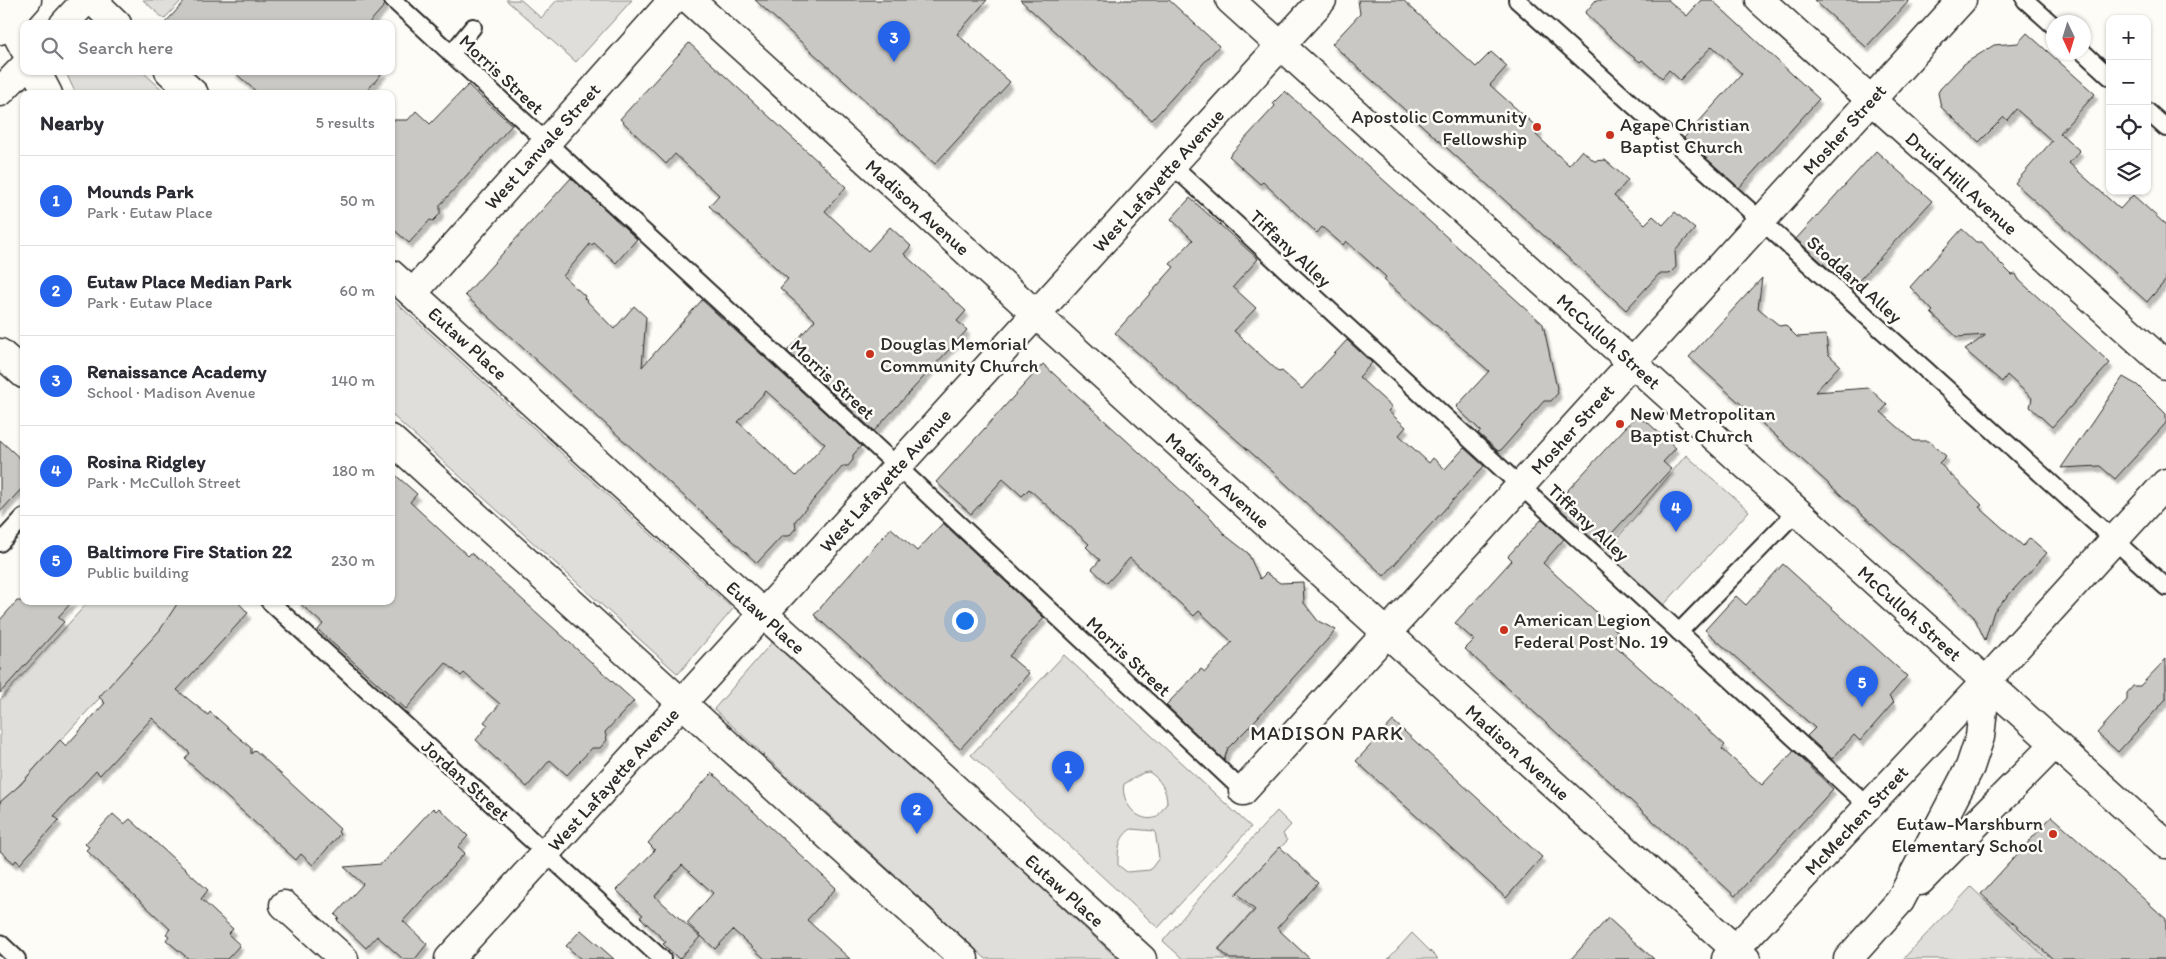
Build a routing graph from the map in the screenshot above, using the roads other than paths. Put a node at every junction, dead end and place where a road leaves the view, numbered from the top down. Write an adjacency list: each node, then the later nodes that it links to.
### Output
1 (86, 0): 14 (street)
2 (92, 0): 15 (street)
3 (393, 0): 19 (lane, Morris Street)
4 (673, 0): 31 (street, West Lanvale Street)
5 (690, 0): 36 (street, Madison Avenue)
6 (1230, 0): 18 (street, McCulloh Street)
7 (1322, 0): 18 (street, West Lafayette Avenue)
8 (1517, 0): 33 (lane, Stoddard Alley)
9 (1760, 0): 28 (street, Druid Hill Avenue)
10 (1962, 0): 28 (street, Mosher Street)
11 (2024, 0): 13 (lane)
12 (9, 13): 17 (street)
13 (2046, 19)
14 (68, 20)
15 (113, 20)
16 (473, 27): 19 (lane)
17 (20, 39)
18 (1281, 45): 32 (street, West Lafayette Avenue); 38 (street, McCulloh Street)
19 (451, 54): 31 (lane, Morris Street)
20 (2091, 59): 22 (lane)
21 (20, 70): 27 (street)
22 (2106, 73)
23 (38, 75): 25 (street)
24 (173, 75): 26 (street)
25 (46, 90)
26 (190, 90)
27 (0, 92)
28 (1870, 101): 33 (street, Mosher Street); 39 (street, Druid Hill Avenue)
29 (2151, 115): 30 (lane)
30 (2166, 128)
31 (546, 142): 35 (street, West Lanvale Street); 42 (lane, Morris Street)
32 (1172, 165): 36 (street, West Lafayette Avenue); 44 (lane, Tiffany Alley)
33 (1761, 221): 38 (street, Mosher Street); 47 (lane, Stoddard Alley)
34 (395, 277): 35 (street, Eutaw Place)
35 (413, 293): 51 (street, Eutaw Place)
36 (1036, 314): 42 (street, West Lafayette Avenue); 53 (street, Madison Avenue)
37 (0, 353): 40 (street)
38 (1632, 362): 44 (street, Mosher Street); 45 (street, McCulloh Street)
39 (2166, 364)
40 (20, 370)
41 (395, 443): 55 (street)
42 (898, 467): 51 (street, West Lafayette Avenue); 57 (lane, Morris Street)
43 (2166, 483): 47 (street, McMechen Street)
44 (1520, 486): 52 (lane, Tiffany Alley); 53 (street, Mosher Street)
45 (1797, 511): 52 (lane); 54 (street, McCulloh Street)
46 (20, 521): 48 (lane)
47 (2114, 540): 49 (lane, Stoddard Alley); 54 (street, McMechen Street)
48 (0, 543)
49 (2166, 587)
50 (273, 605): 60 (lane, Jordan Street)
51 (763, 614): 55 (street, West Lafayette Avenue); 70 (street, Eutaw Place)
52 (1679, 632): 58 (lane, Tiffany Alley)
53 (1387, 633): 57 (street, Mosher Street); 64 (street, Madison Avenue)
54 (1986, 681): 56 (street, McCulloh Street); 58 (street, McMechen Street); 61 (street)
55 (681, 704): 60 (street, West Lafayette Avenue); 69 (street)
56 (2055, 744): 59 (street, McCulloh Street); 61 (street)
57 (1243, 791)
58 (1868, 806): 64 (street, McMechen Street)
59 (2166, 844)
60 (546, 853): 67 (street, West Lafayette Avenue); 68 (lane, Jordan Street)
61 (1900, 901): 71 (street)
62 (284, 905): 66 (street)
63 (0, 943): 65 (lane)
64 (1736, 956)
65 (17, 959)
66 (344, 959)
67 (449, 959)
68 (662, 959)
69 (964, 959)
70 (1142, 959)
71 (1848, 959)

